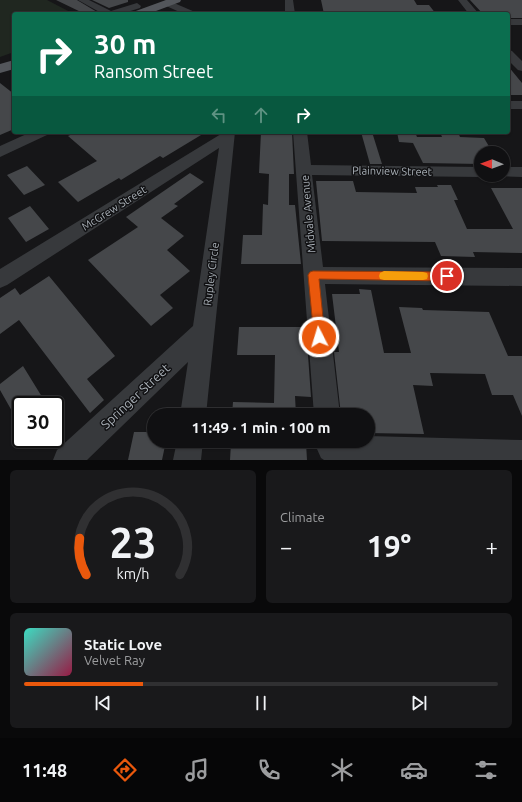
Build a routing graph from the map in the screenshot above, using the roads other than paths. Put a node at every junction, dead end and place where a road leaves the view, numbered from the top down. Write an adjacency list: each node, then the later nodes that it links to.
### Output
1 (191, 0): 5 (main road)
2 (289, 0): 11 (street)
3 (462, 0): 12 (street)
4 (88, 1): 7 (street)
5 (172, 3): 6 (main road); 9 (main road); 10 (street)
6 (137, 10): 8 (street)
7 (107, 12)
8 (124, 12)
9 (156, 12)
10 (188, 12)
11 (290, 12)
12 (472, 12)
13 (510, 22): 14 (street)
14 (522, 22)
15 (512, 56): 19 (street)
16 (12, 58): 17 (main road)
17 (0, 62)
18 (12, 65): 20 (main road)
19 (522, 68)
20 (0, 70)
21 (510, 105): 22 (street)
22 (522, 105)
23 (38, 134): 26 (street)
24 (227, 134): 33 (street, McGrew Street); 34 (street, Rupley Circle)
25 (300, 134): 27 (street, Midvale Avenue)
26 (0, 152)
27 (304, 170): 28 (street, Plainview Street); 31 (street, Midvale Avenue)
28 (474, 172)
29 (510, 172): 30 (street)
30 (522, 172)
31 (313, 275): 32 (street); 36 (street, Midvale Avenue)
32 (522, 277)
33 (0, 279)
34 (204, 332): 35 (street, Rupley Circle); 40 (street, Springer Street)
35 (194, 408)
36 (326, 408)
37 (189, 448): 41 (street)
38 (330, 450): 39 (street)
39 (507, 455)
40 (67, 460)
41 (187, 460)

